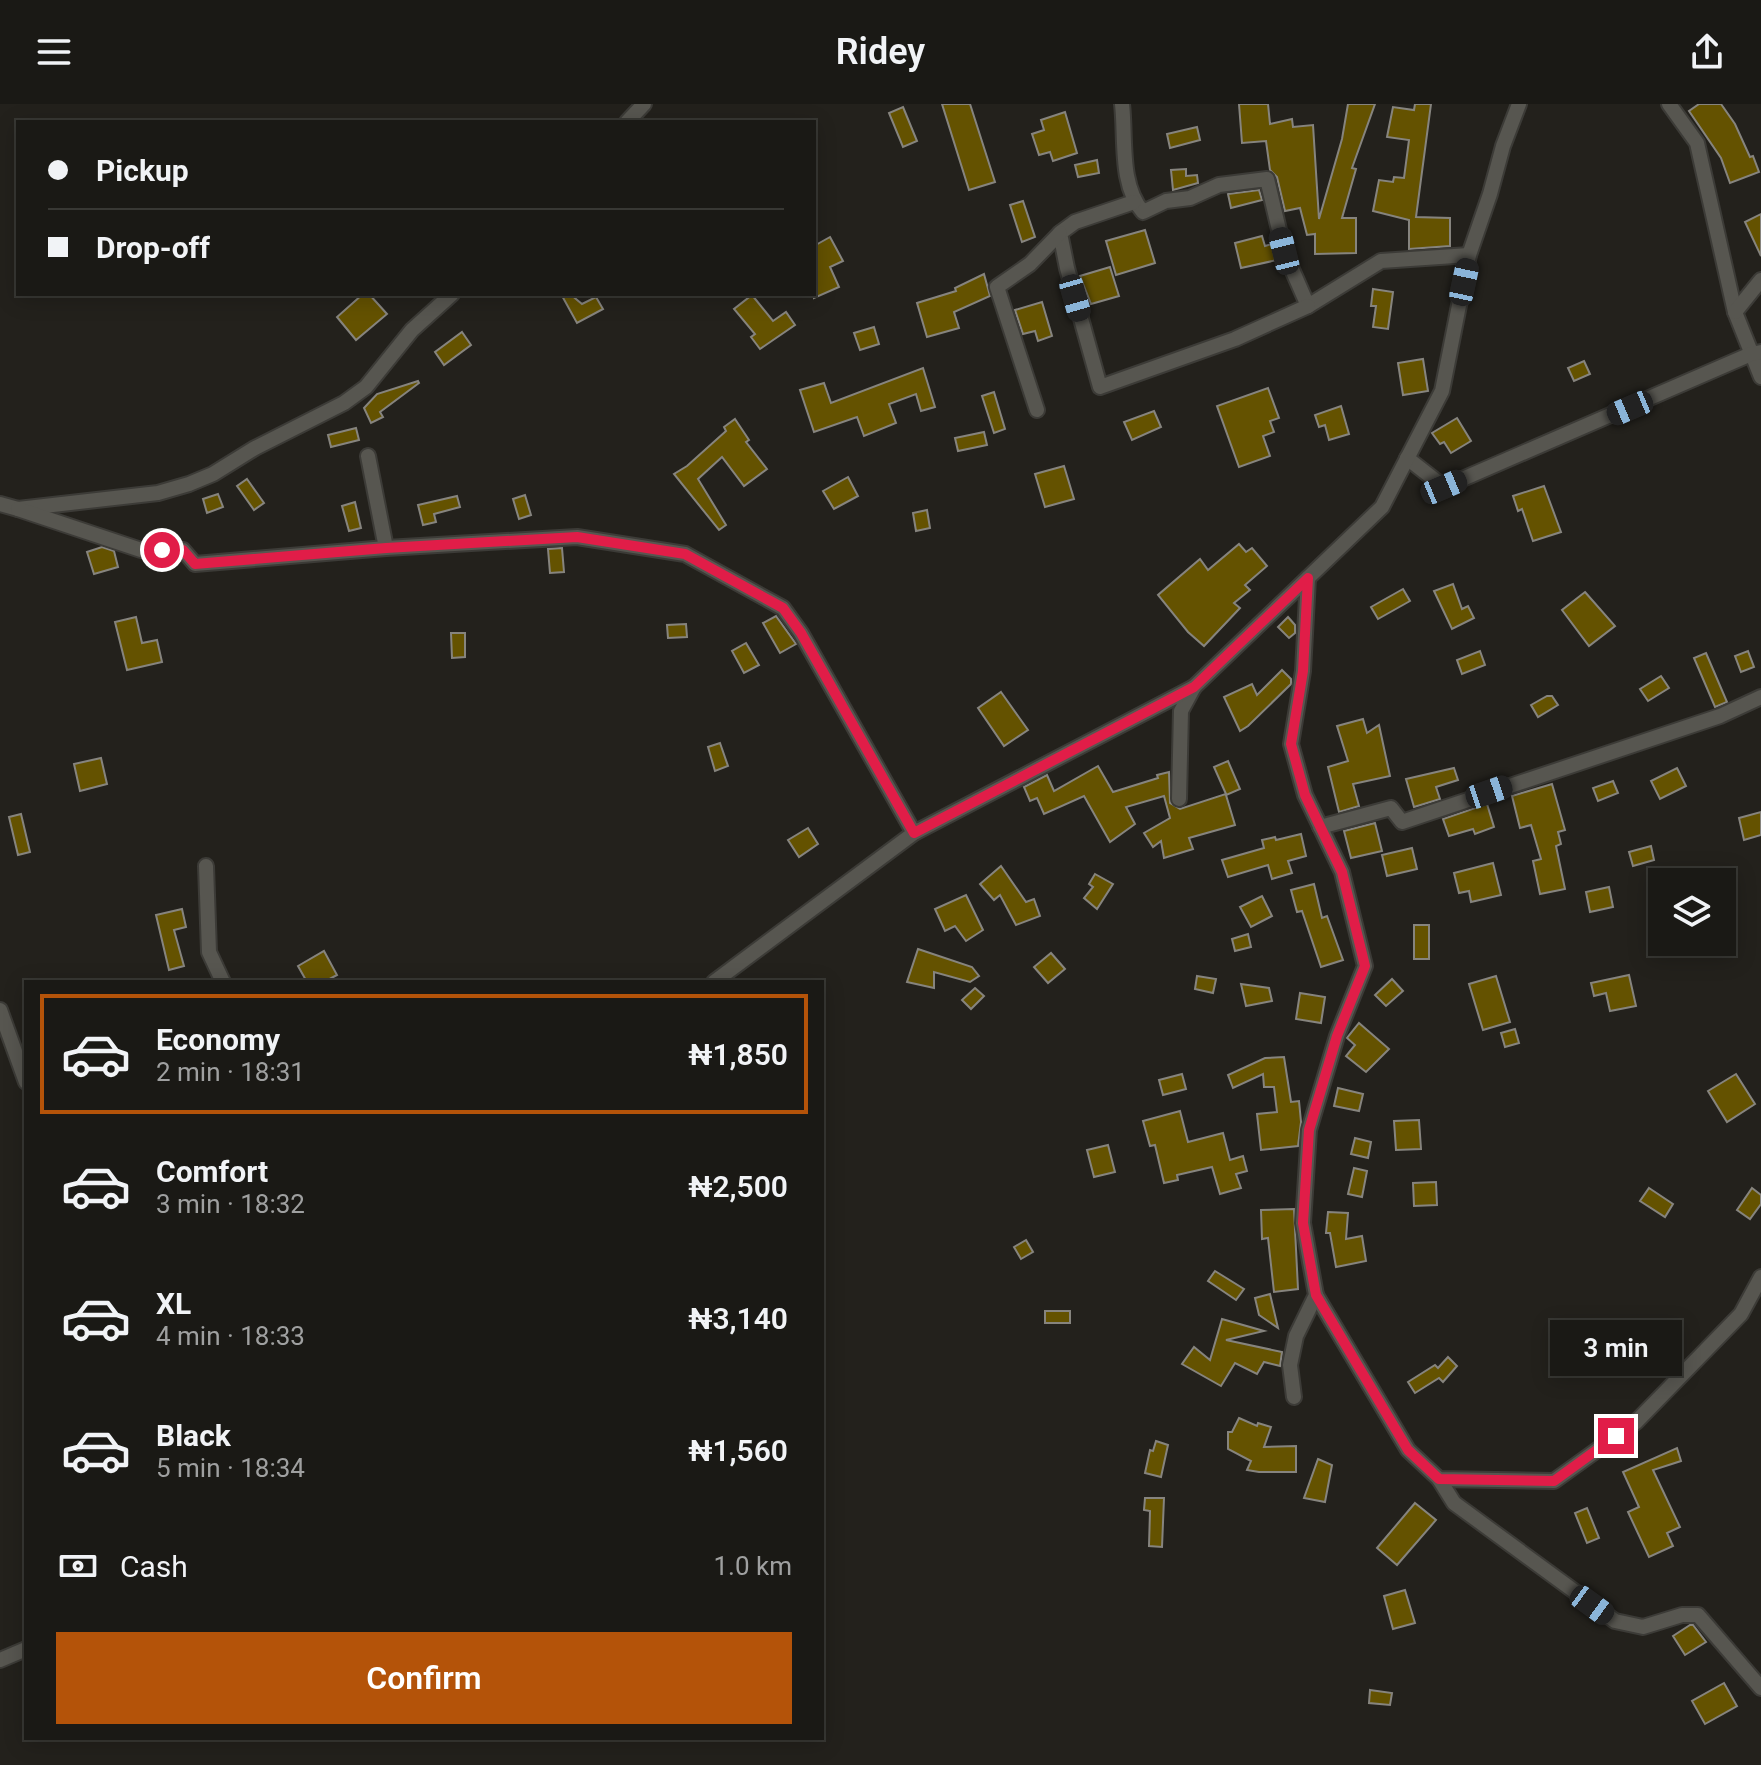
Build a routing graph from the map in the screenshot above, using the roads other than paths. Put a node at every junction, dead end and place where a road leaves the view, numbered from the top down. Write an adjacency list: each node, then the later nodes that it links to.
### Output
1 (644, 104): 5 (street)
2 (1122, 104): 6 (street)
3 (1519, 104): 8 (street)
4 (1669, 104): 12 (street)
5 (629, 120)
6 (1134, 202): 7 (street); 11 (street)
7 (1060, 233): 11 (street); 15 (street)
8 (1469, 255): 11 (street); 17 (street)
9 (1761, 280): 12 (street)
10 (450, 296): 19 (street)
11 (1308, 306)
12 (1735, 312): 13 (street)
13 (1756, 353): 14 (street); 17 (street)
14 (1761, 377)
15 (1037, 410)
16 (368, 456): 20 (street)
17 (1407, 458): 21 (street)
18 (0, 504): 19 (street)
19 (18, 509): 20 (street)
20 (386, 548): 26 (street)
21 (1308, 578): 22 (street); 25 (street)
22 (1194, 687): 24 (street); 26 (street)
23 (1761, 697): 25 (street)
24 (1179, 799)
25 (1320, 827): 33 (street)
26 (914, 833): 29 (street)
27 (206, 866): 28 (street)
28 (222, 980)
29 (717, 980)
30 (0, 1010): 31 (street)
31 (24, 1076)
32 (1761, 1277): 35 (street)
33 (1316, 1295): 34 (street); 35 (street)
34 (1294, 1397)
35 (1439, 1479): 38 (street)
36 (24, 1650): 37 (street)
37 (0, 1660)
38 (1761, 1688)

